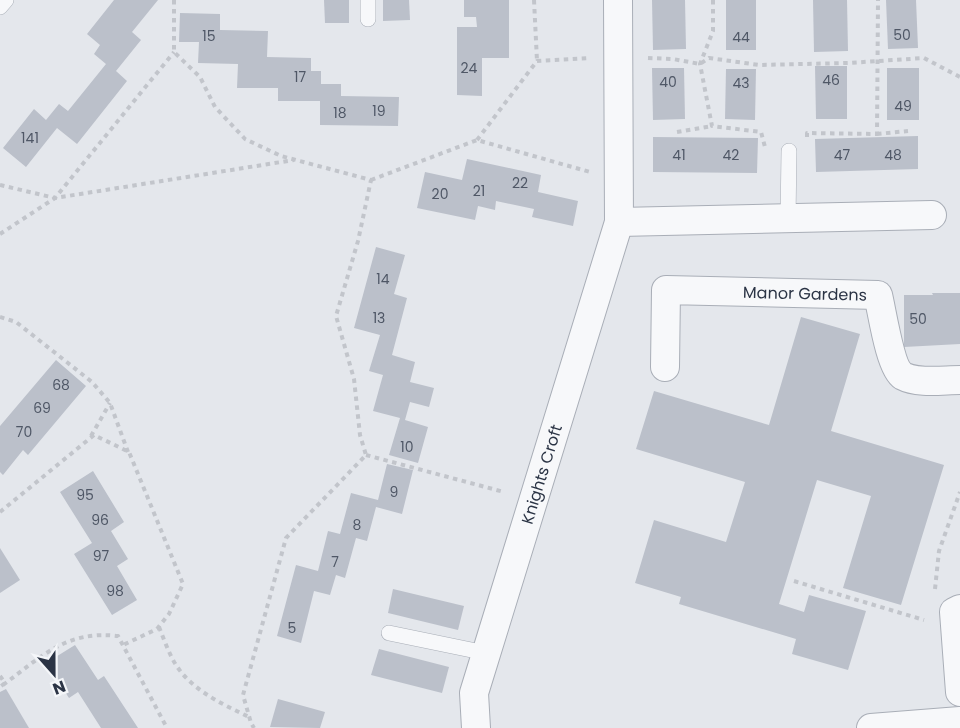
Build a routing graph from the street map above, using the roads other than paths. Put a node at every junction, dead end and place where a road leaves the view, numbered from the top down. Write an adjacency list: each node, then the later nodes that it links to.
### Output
1 (6, 0): 4 (lane)
2 (368, 0): 5 (lane)
3 (618, 0): 9 (street, Knights Croft)
4 (0, 7)
5 (368, 19)
6 (789, 151): 8 (lane)
7 (932, 215): 8 (street)
8 (788, 219): 9 (street)
9 (619, 222): 14 (street, Knights Croft)
10 (665, 367): 11 (street, Manor Gardens)
11 (960, 380)
12 (960, 609): 15 (street)
13 (389, 633): 14 (lane)
14 (486, 653): 17 (street, Knights Croft)
15 (960, 692)
16 (954, 724): 18 (street)
17 (476, 728)
18 (871, 728)

